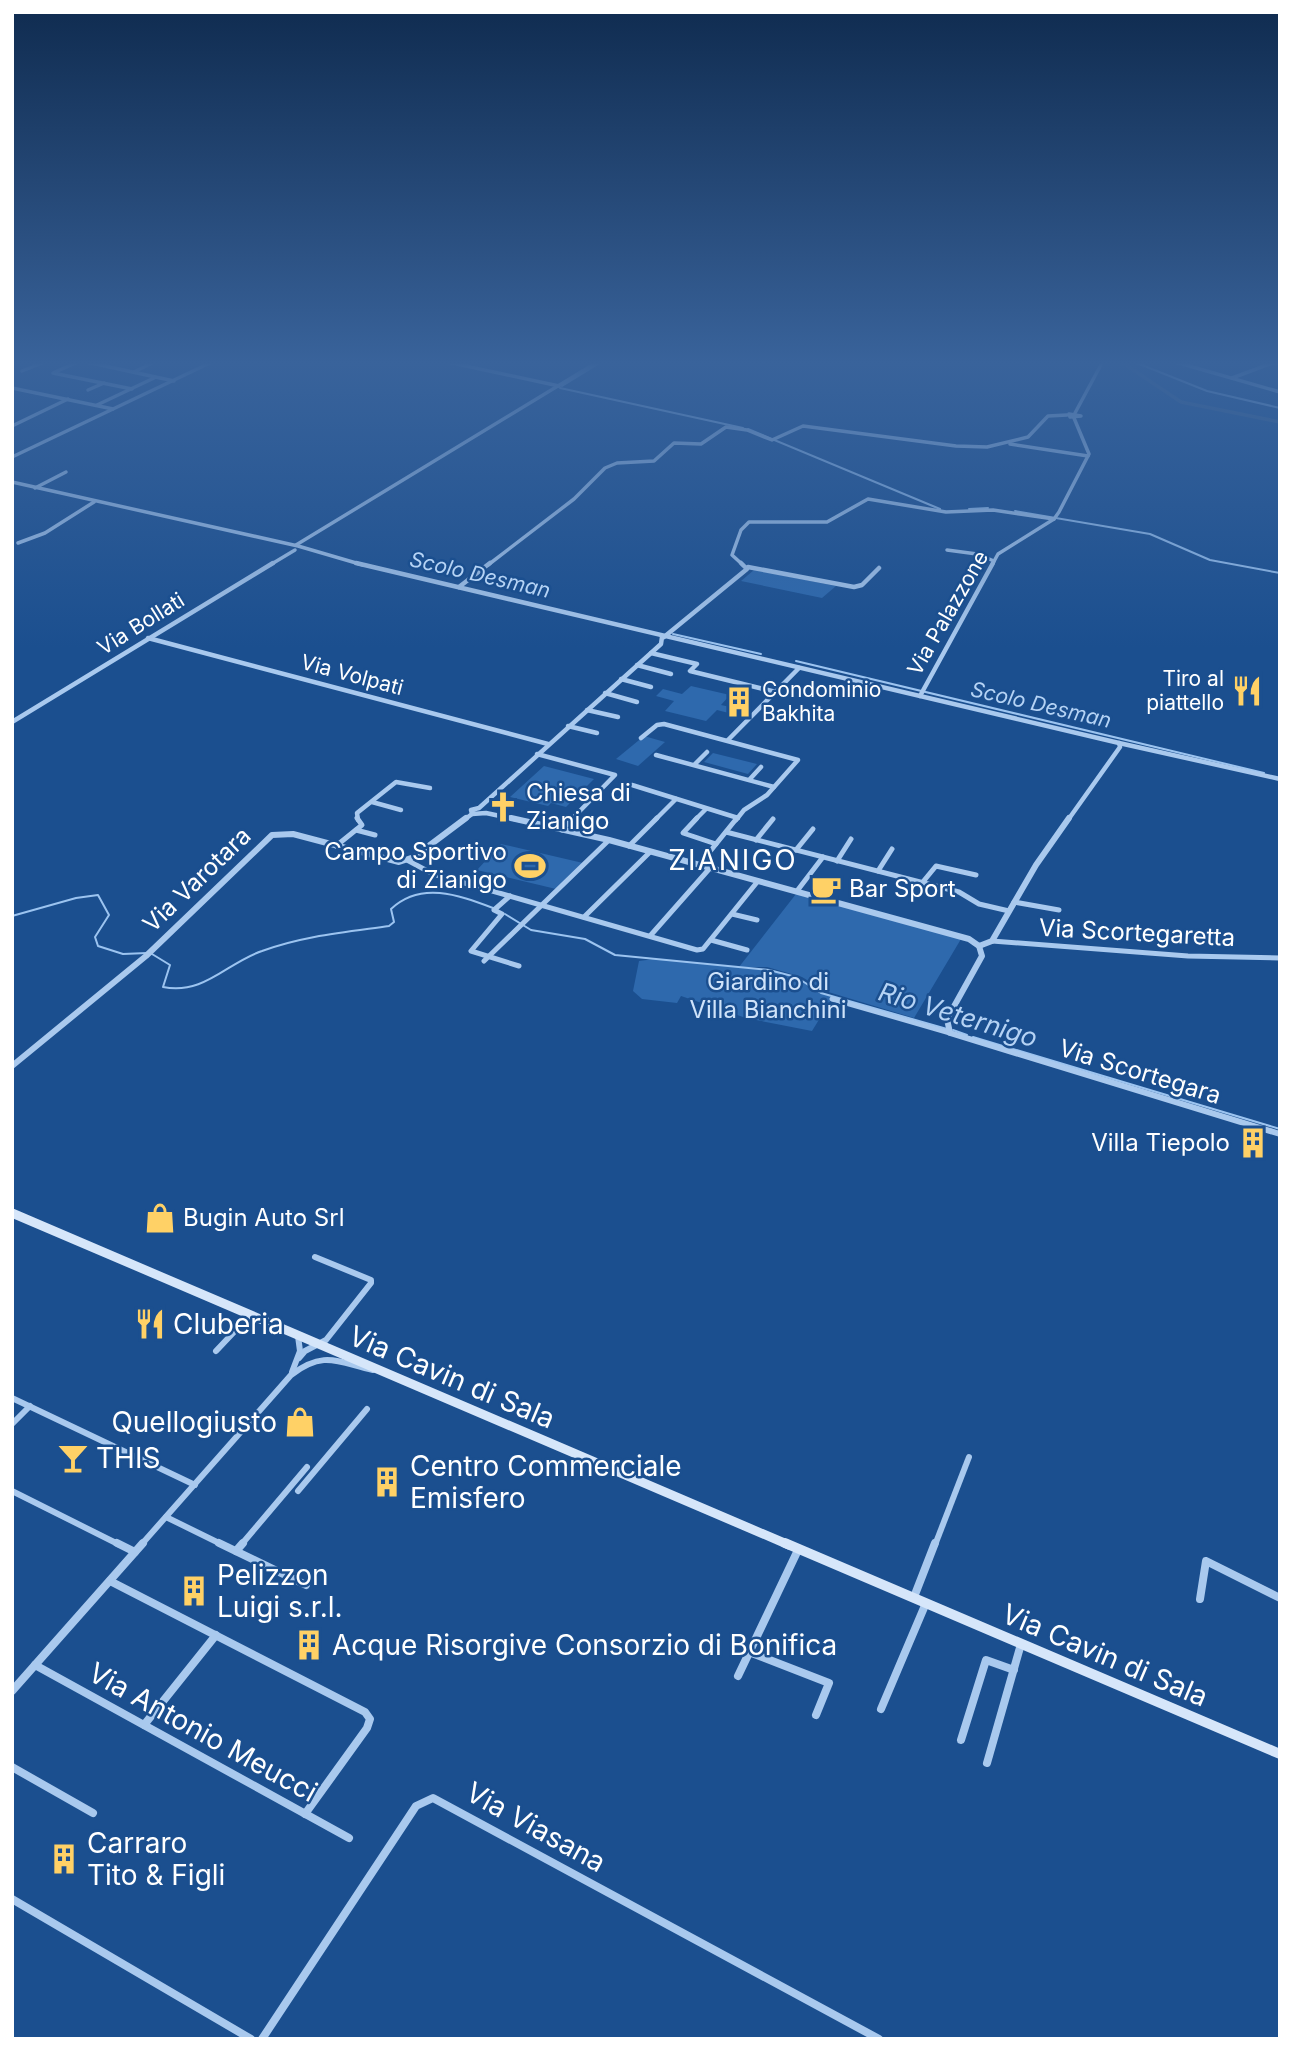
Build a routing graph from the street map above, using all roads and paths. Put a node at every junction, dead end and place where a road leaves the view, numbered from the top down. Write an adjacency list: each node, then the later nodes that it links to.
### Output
1 (1088, 456): 8 (street)
2 (444, 457): 10 (street)
3 (659, 457): 15 (street)
4 (66, 472): 6 (street)
5 (12, 482): 6 (street)
6 (37, 487): 7 (street)
7 (94, 502): 9 (street); 10 (street)
8 (1056, 517): 12 (street, Via Palazzone); 13 (street)
9 (18, 543)
10 (295, 548): 15 (street); 16 (street, Via Bollati)
11 (947, 550): 12 (street)
12 (994, 561): 26 (street, Via Palazzone)
13 (748, 567): 14 (street); 17 (street)
14 (879, 568)
15 (461, 586): 17 (street)
16 (150, 637): 30 (street, Via Bollati); 35 (street, Via Volpati)
17 (663, 637): 18 (street); 20 (street)
18 (651, 653): 19 (street); 24 (street)
19 (637, 665): 21 (street); 22 (street)
20 (799, 668): 24 (street); 26 (street)
21 (671, 674)
22 (621, 679): 23 (street); 25 (street)
23 (651, 687)
24 (776, 692): 34 (street)
25 (605, 694): 27 (street); 28 (street)
26 (921, 694): 36 (street)
27 (637, 702)
28 (587, 710): 29 (street); 31 (street)
29 (618, 717)
30 (12, 722)
31 (568, 726): 32 (street); 35 (street)
32 (597, 733)
33 (642, 738): 34 (street)
34 (728, 740): 45 (street)
35 (548, 744): 38 (street)
36 (1119, 745): 43 (street); 82 (street)
37 (707, 752): 40 (street)
38 (537, 754): 49 (street); 58 (street)
39 (656, 755): 40 (street)
40 (695, 764): 42 (street)
41 (761, 766): 42 (street)
42 (750, 779): 45 (street)
43 (1280, 779)
44 (632, 785): 47 (street)
45 (775, 787): 54 (street)
46 (430, 789): 48 (street)
47 (676, 799): 50 (street); 63 (street)
48 (372, 802): 51 (street); 57 (street)
49 (480, 808): 52 (street); 53 (street)
50 (706, 809): 54 (street); 65 (street)
51 (401, 810)
52 (486, 813): 53 (street); 58 (street)
53 (471, 814): 72 (street)
54 (738, 818): 59 (street)
55 (773, 819): 64 (street)
56 (813, 829): 69 (street)
57 (356, 830): 60 (street); 66 (street)
58 (562, 830): 62 (street)
59 (726, 832): 64 (street); 65 (street)
60 (374, 835)
61 (851, 839): 73 (street)
62 (609, 840): 67 (street); 83 (street)
63 (634, 840): 67 (street)
64 (756, 840): 69 (street)
65 (716, 844): 74 (street)
66 (336, 846): 72 (street, Via Varotara); 100 (street, Via Varotara)
67 (629, 846): 70 (street)
68 (892, 849): 76 (street)
69 (796, 850): 71 (street)
70 (650, 852): 74 (street); 88 (street)
71 (822, 857): 73 (street); 80 (street)
72 (407, 860): 81 (street)
73 (837, 861): 76 (street)
74 (699, 865): 75 (street)
75 (710, 868): 78 (street); 90 (street)
76 (878, 871): 79 (street)
77 (976, 875): 79 (street)
78 (758, 881): 80 (street); 87 (street)
79 (922, 883): 86 (street)
80 (797, 891): 93 (street)
81 (510, 896): 83 (street); 84 (street)
82 (1014, 902): 85 (street); 86 (street)
83 (541, 905): 88 (street); 96 (street)
84 (495, 909): 96 (street)
85 (1059, 910)
86 (1009, 911): 92 (street)
87 (732, 914): 89 (street); 91 (street)
88 (584, 918): 90 (street)
89 (757, 920)
90 (650, 936): 91 (street)
91 (711, 940): 94 (street)
92 (992, 941): 93 (street); 95 (street, Via Scortegaretta)
93 (979, 946): 99 (street)
94 (747, 950)
95 (1280, 958)
96 (486, 959): 97 (street)
97 (519, 966)
98 (832, 999): 99 (street, Via Scortegara)
99 (948, 1030): 101 (street, Via Scortegara)
100 (12, 1066)
101 (1280, 1134)
102 (12, 1213): 104 (main road, Via Cavin di Sala)
103 (315, 1257): 106 (street)
104 (250, 1315): 105 (main road, Via Cavin di Sala); 107 (street)
105 (298, 1336): 106 (main road, Via Cavin di Sala); 108 (street)
106 (318, 1345): 108 (street); 109 (street); 110 (main road, Via Cavin di Sala)
107 (216, 1351)
108 (299, 1358): 111 (street)
109 (309, 1361): 110 (street); 111 (street)
110 (382, 1372): 122 (main road, Via Cavin di Sala)
111 (291, 1375): 118 (street)
112 (12, 1398): 113 (street)
113 (30, 1406): 115 (street); 118 (street)
114 (367, 1409): 120 (street)
115 (12, 1424)
116 (970, 1457): 127 (street)
117 (307, 1467): 124 (street)
118 (195, 1485): 121 (street)
119 (12, 1491): 123 (street)
120 (298, 1492)
121 (166, 1517): 123 (street); 124 (street)
122 (799, 1549): 127 (main road, Via Cavin di Sala); 133 (street)
123 (135, 1552): 125 (street)
124 (236, 1552): 126 (street)
125 (110, 1581): 131 (street); 134 (street)
126 (306, 1585)
127 (913, 1598): 130 (main road, Via Cavin di Sala)
128 (1280, 1598): 129 (street)
129 (1200, 1599)
130 (926, 1603): 132 (main road, Via Cavin di Sala); 138 (street)
131 (216, 1635): 140 (street); 146 (street)
132 (1021, 1644): 135 (street); 142 (main road, Via Cavin di Sala)
133 (749, 1652): 136 (street); 139 (street)
134 (36, 1665): 137 (street); 140 (street, Via Antonio Meucci)
135 (1014, 1670): 141 (street); 143 (street)
136 (737, 1676)
137 (12, 1691)
138 (881, 1709)
139 (816, 1715)
140 (144, 1725): 146 (street, Via Antonio Meucci)
141 (961, 1740)
142 (1280, 1754)
143 (987, 1763)
144 (12, 1767): 145 (street)
145 (93, 1813)
146 (305, 1814): 147 (street, Via Antonio Meucci)
147 (349, 1838)
148 (12, 1899): 149 (street)
149 (251, 2039)
150 (262, 2039): 151 (street, Via Viasana)
151 (879, 2039)

